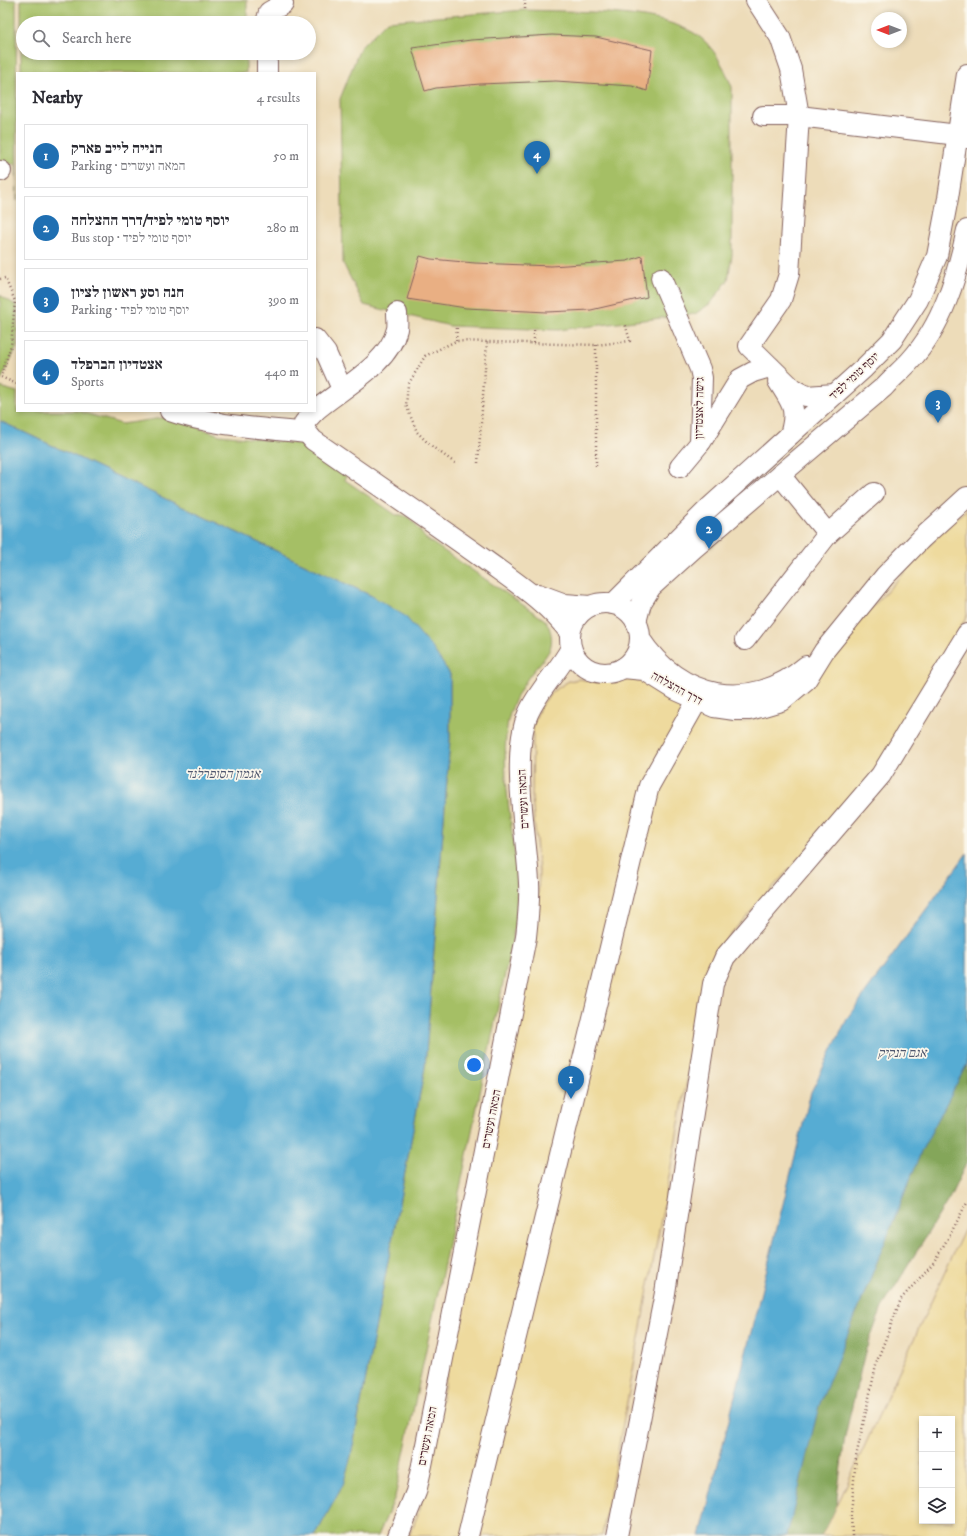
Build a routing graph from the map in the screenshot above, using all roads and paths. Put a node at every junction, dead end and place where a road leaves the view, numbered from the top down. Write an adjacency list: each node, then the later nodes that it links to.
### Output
1 (525, 0): 4 (path)
2 (756, 0): 10 (street)
3 (283, 4): 5 (street)
4 (525, 10)
5 (268, 16)
6 (267, 60): 7 (street)
7 (267, 72)
8 (967, 74): 11 (street, יוסף טומי לפיד)
9 (763, 116): 10 (street)
10 (799, 116): 11 (street); 24 (street)
11 (962, 136): 27 (street, יוסף טומי לפיד)
12 (967, 230): 38 (street)
13 (661, 278): 33 (street, גישה לאצטדיון)
14 (0, 279): 25 (path)
15 (397, 313): 26 (street)
16 (625, 323): 23 (path)
17 (457, 327): 20 (path)
18 (534, 329): 22 (path)
19 (316, 340): 26 (street)
20 (456, 341): 21 (path); 34 (path)
21 (487, 342): 22 (path); 35 (path)
22 (534, 343): 23 (path)
23 (596, 345): 36 (path)
24 (770, 368): 27 (street); 32 (street); 33 (street)
25 (16, 384)
26 (342, 389): 28 (street)
27 (835, 394): 32 (street, יוסף טומי לפיד)
28 (316, 410)
29 (173, 412): 31 (street)
30 (314, 412): 31 (street)
31 (307, 433): 42 (street)
32 (790, 435): 43 (street, יוסף טומי לפיד)
33 (700, 443): 37 (street, גישה לאצטדיון)
34 (455, 463)
35 (478, 463)
36 (596, 466)
37 (680, 467)
38 (780, 475): 41 (street); 45 (street)
39 (874, 493): 41 (street)
40 (967, 497): 49 (street, דרך ההצלחה)
41 (828, 534): 48 (street)
42 (525, 589): 44 (street); 47 (street)
43 (613, 604): 44 (street); 45 (street)
44 (590, 606): 47 (street)
45 (638, 630): 49 (street, דרך ההצלחה); 50 (street)
46 (967, 634): 57 (street)
47 (571, 640): 51 (street); 52 (street, המאה ועשרים)
48 (745, 640)
49 (824, 650): 53 (street, דרך ההצלחה)
50 (623, 668): 51 (street); 53 (street, דרך ההצלחה)
51 (590, 670): 52 (street, המאה ועשרים)
52 (538, 698): 55 (street, המאה ועשרים)
53 (697, 701): 56 (street)
54 (967, 1202): 58 (path)
55 (398, 1536)
56 (468, 1536)
57 (617, 1536)
58 (852, 1536)

